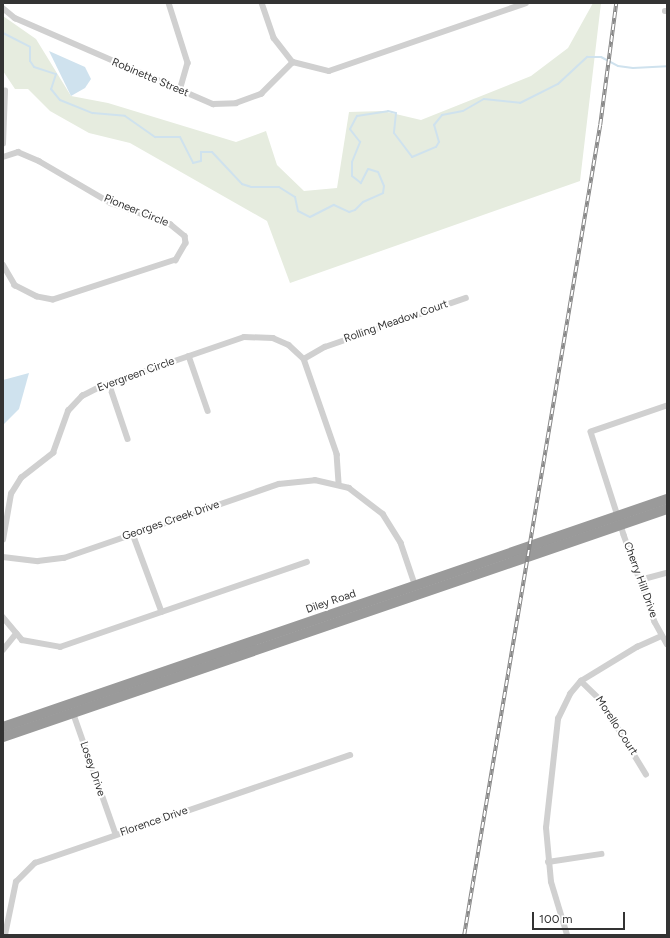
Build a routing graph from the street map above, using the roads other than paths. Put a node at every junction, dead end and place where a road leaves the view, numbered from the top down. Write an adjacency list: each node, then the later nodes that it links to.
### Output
1 (169, 3): 7 (street)
2 (262, 3): 5 (street)
3 (526, 3): 5 (street)
4 (3, 8): 7 (street, Robinette Street)
5 (293, 62): 7 (street, Robinette Street)
6 (4, 91): 8 (street)
7 (180, 91)
8 (3, 144)
9 (3, 157): 10 (street, Pioneer Circle)
10 (3, 265)
11 (466, 298): 13 (street, Rolling Meadow Court)
12 (189, 356): 13 (street, Evergreen Circle); 14 (street, Evergreen Circle); 16 (street)
13 (304, 359): 18 (street)
14 (109, 383): 17 (street); 23 (street, Evergreen Circle)
15 (667, 406): 21 (street, Cherry Hill Drive)
16 (208, 411)
17 (128, 439)
18 (338, 484): 22 (street, Georges Creek Drive); 28 (street)
19 (667, 499): 21 (highway, Diley Road)
20 (667, 509): 21 (highway, Diley Road)
21 (620, 520): 27 (street, Cherry Hill Drive); 28 (highway, Diley Road)
22 (133, 534): 24 (street, Georges Creek Drive); 29 (street)
23 (3, 540)
24 (3, 558)
25 (307, 562): 29 (street)
26 (667, 573): 27 (street)
27 (640, 580): 32 (street, Cherry Hill Drive)
28 (417, 590): 36 (highway, Diley Road)
29 (162, 612): 31 (street)
30 (3, 617): 31 (street)
31 (16, 634): 34 (street)
32 (662, 636): 33 (street, Cherry Hill Drive); 35 (street)
33 (667, 644)
34 (3, 650)
35 (581, 681): 40 (street, Morello Court); 43 (street)
36 (72, 708): 37 (highway, Diley Road); 38 (highway, Diley Road); 41 (street, Losey Drive)
37 (3, 727)
38 (3, 737)
39 (350, 755): 41 (street, Florence Drive)
40 (646, 774)
41 (116, 834): 44 (street, Florence Drive)
42 (601, 854): 43 (street)
43 (548, 862): 45 (street)
44 (5, 935)
45 (567, 935)

